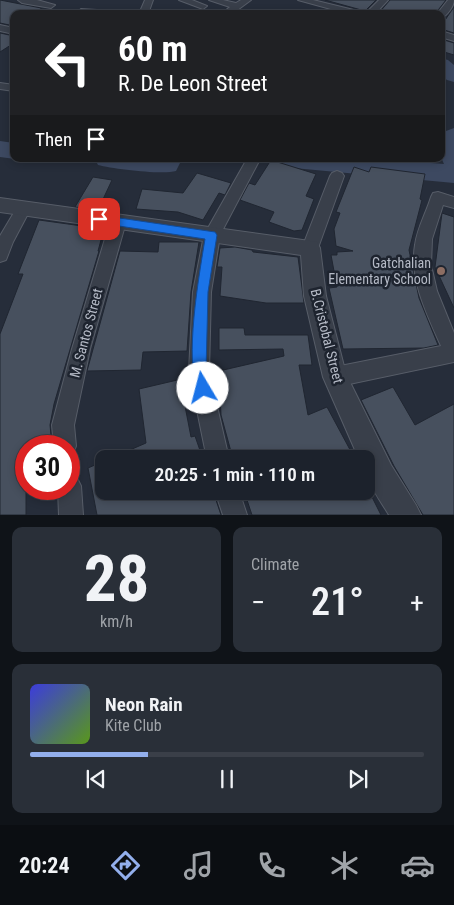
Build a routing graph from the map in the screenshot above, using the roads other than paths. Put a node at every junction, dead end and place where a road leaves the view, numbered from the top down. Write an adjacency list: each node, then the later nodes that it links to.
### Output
1 (22, 0): 8 (street)
2 (183, 0): 10 (street)
3 (213, 0): 11 (street)
4 (247, 0): 11 (street)
5 (302, 0): 9 (street)
6 (384, 0): 14 (street)
7 (454, 0): 15 (street)
8 (53, 3)
9 (313, 4): 13 (street)
10 (203, 6)
11 (235, 6): 12 (street)
12 (230, 10)
13 (342, 10)
14 (374, 10)
15 (445, 10)
16 (251, 162): 22 (street)
17 (337, 176): 23 (street, B.Cristobal Street)
18 (446, 200): 25 (street)
19 (0, 204): 20 (street)
20 (24, 208): 21 (street); 24 (street)
21 (118, 222): 22 (street); 27 (street, M. Santos Street)
22 (212, 235): 23 (street); 28 (street)
23 (310, 248): 26 (street, B.Cristobal Street)
24 (0, 254)
25 (454, 353): 26 (street)
26 (335, 378): 33 (street, B.Cristobal Street)
27 (64, 435)
28 (216, 450)
29 (70, 500): 31 (street)
30 (230, 500): 32 (street)
31 (71, 515)
32 (235, 515)
33 (406, 515)

